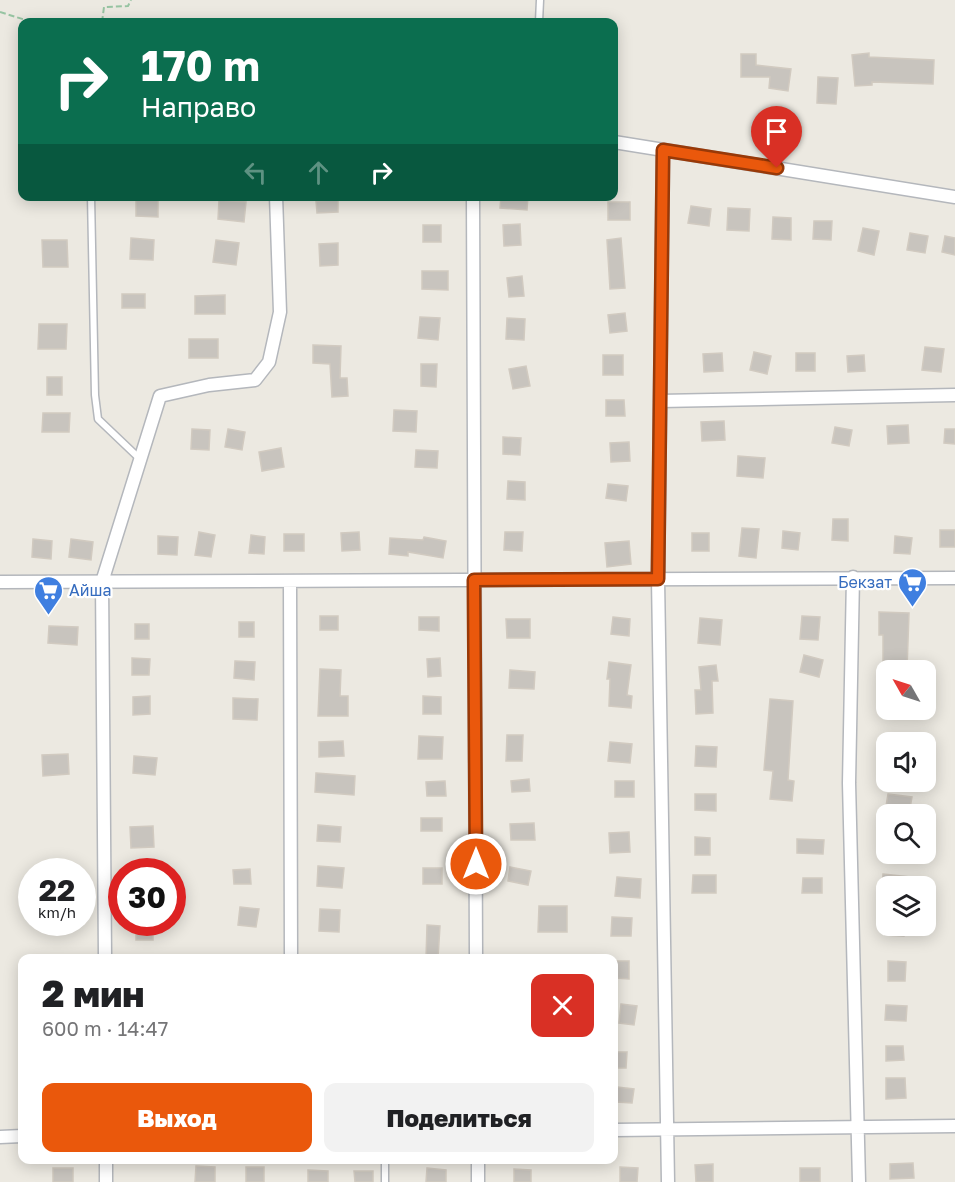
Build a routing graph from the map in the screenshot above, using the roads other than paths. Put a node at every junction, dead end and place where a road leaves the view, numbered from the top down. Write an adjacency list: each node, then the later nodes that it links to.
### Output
1 (540, 0): 2 (lane)
2 (539, 18)
3 (618, 143): 4 (street)
4 (663, 150): 5 (street); 10 (street)
5 (955, 197)
6 (91, 201): 11 (lane)
7 (276, 201): 11 (street)
8 (473, 201): 15 (street)
9 (955, 395): 10 (street)
10 (660, 401): 14 (street)
11 (140, 459): 18 (street)
12 (854, 577): 13 (street); 14 (street); 23 (street)
13 (955, 578)
14 (658, 579): 15 (street); 24 (street)
15 (474, 580): 16 (street); 21 (street)
16 (290, 581): 18 (street); 20 (street)
17 (0, 582): 18 (street)
18 (102, 582): 19 (street)
19 (105, 954)
20 (291, 954)
21 (476, 954)
22 (955, 1126): 23 (street)
23 (858, 1127): 24 (street); 33 (street)
24 (668, 1129): 25 (street); 32 (street)
25 (618, 1130)
26 (18, 1136): 27 (street)
27 (0, 1137)
28 (385, 1164): 30 (lane)
29 (478, 1164): 31 (street)
30 (385, 1182)
31 (478, 1182)
32 (668, 1182)
33 (859, 1182)

